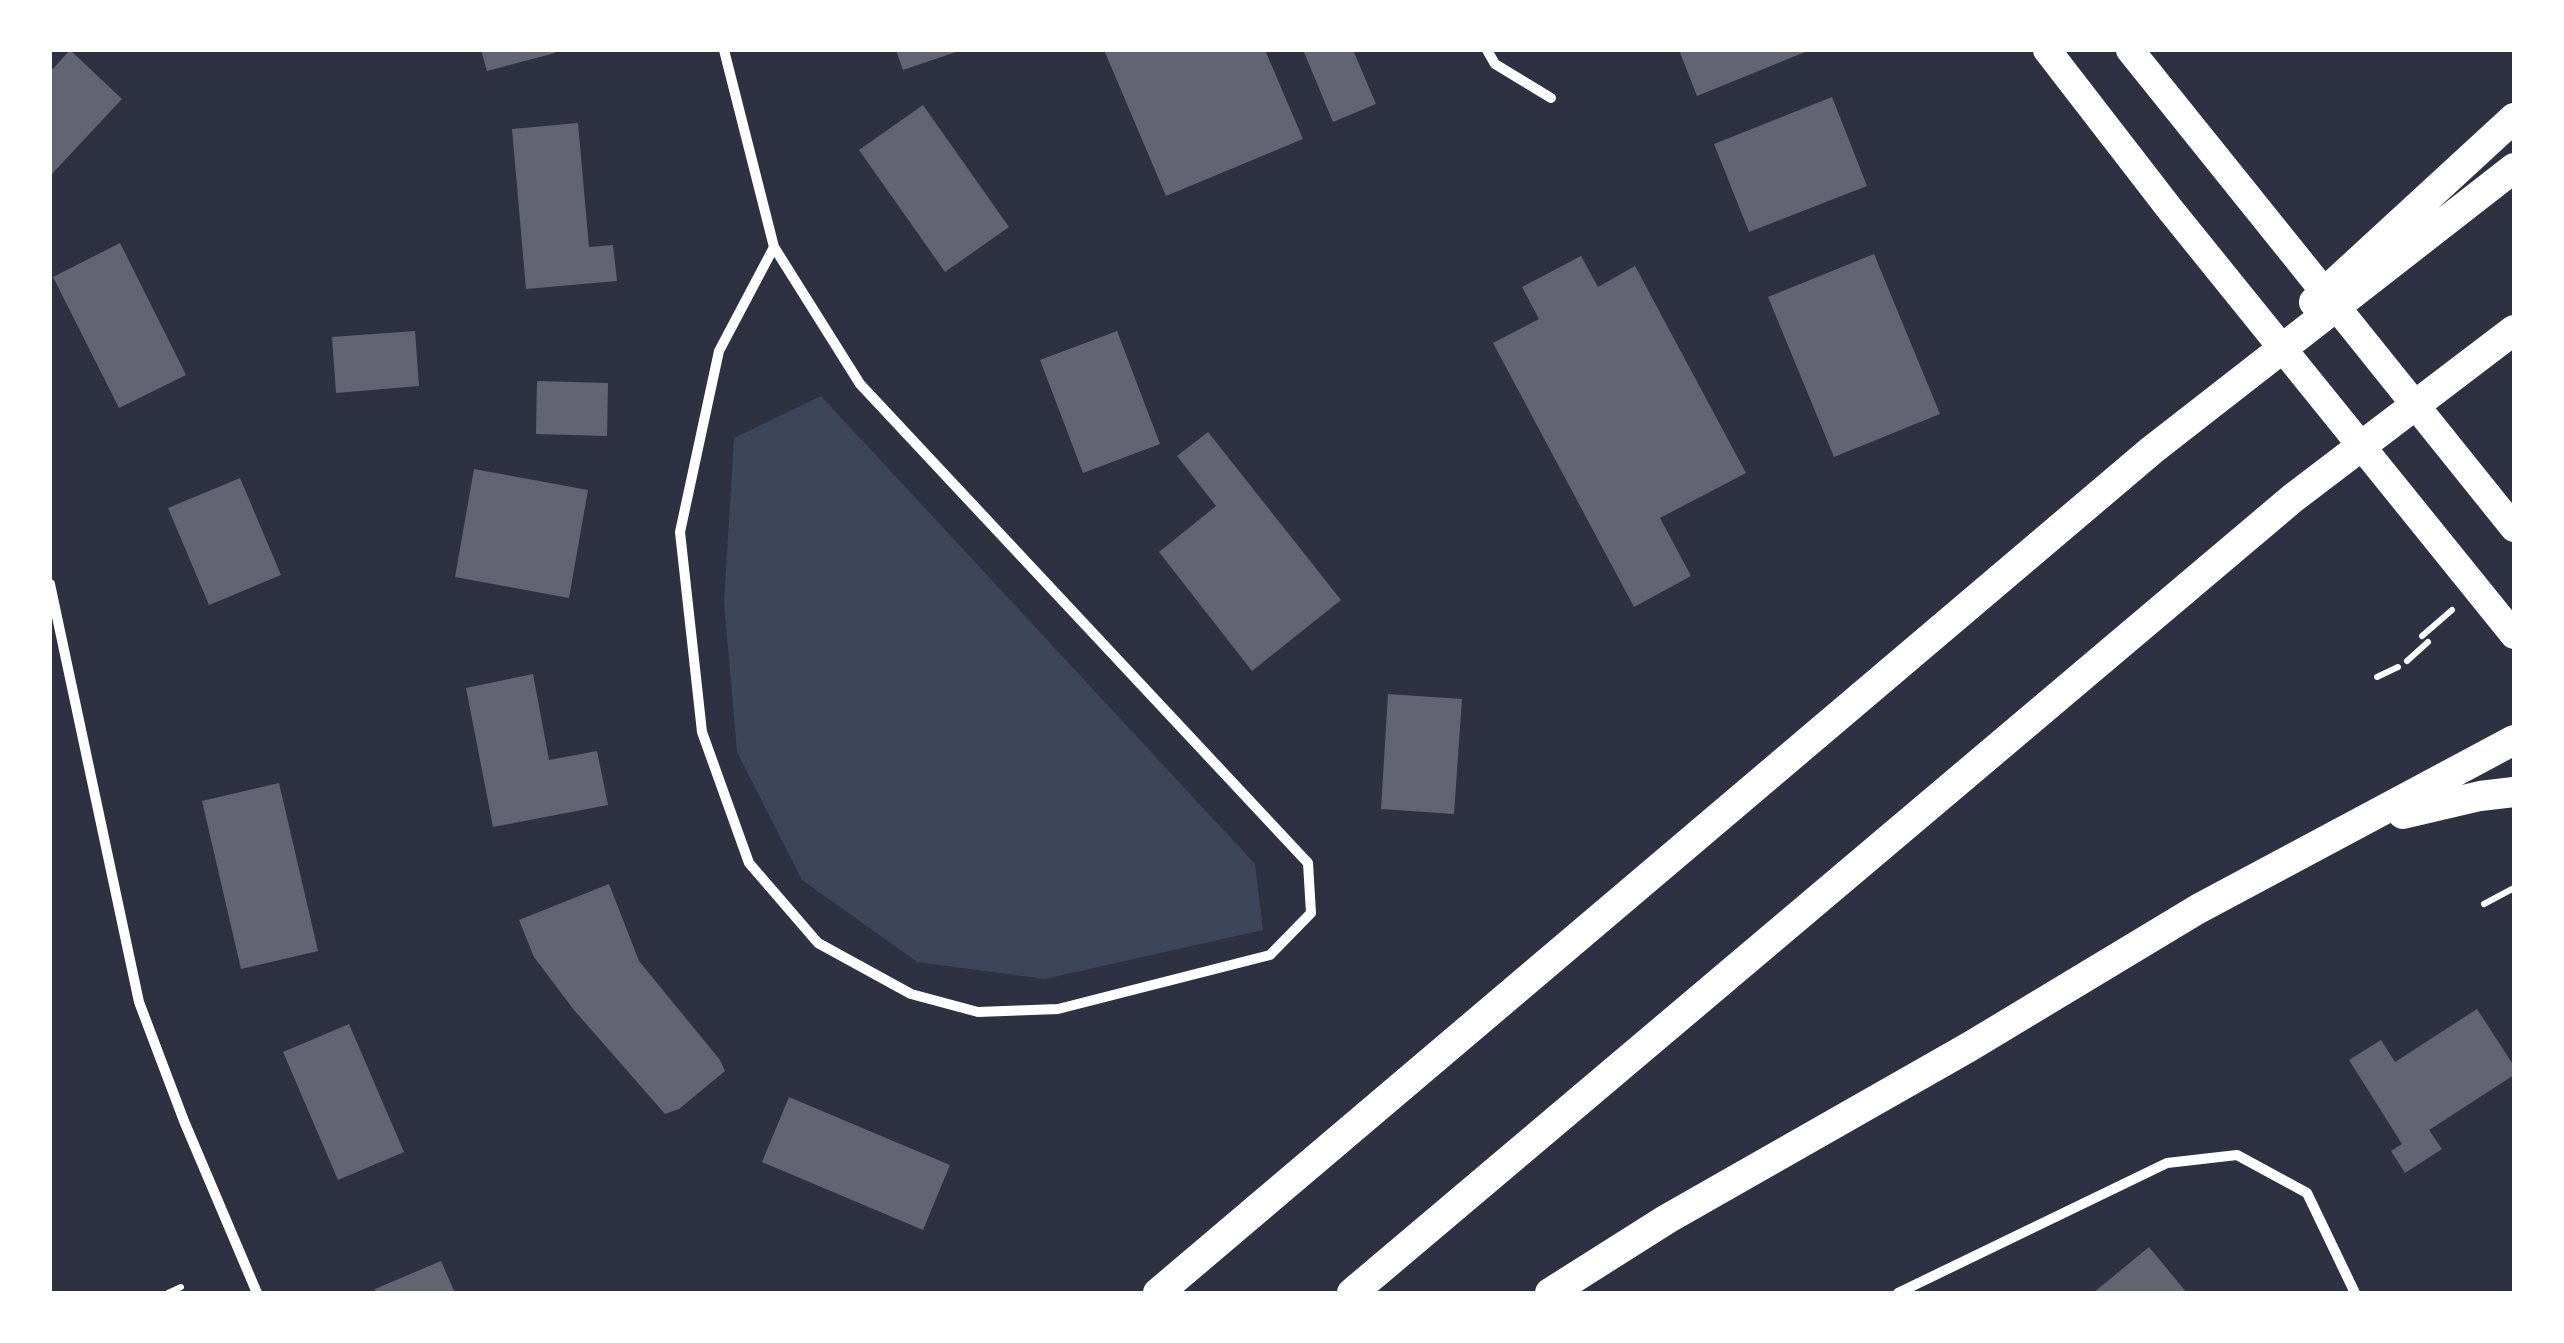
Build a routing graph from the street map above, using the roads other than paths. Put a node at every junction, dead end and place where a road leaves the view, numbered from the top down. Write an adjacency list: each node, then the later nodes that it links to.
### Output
1 (724, 50): 8 (street)
2 (1487, 50): 5 (street)
3 (2048, 50): 13 (highway)
4 (2130, 50): 11 (highway)
5 (1551, 98)
6 (2514, 118): 10 (highway)
7 (2514, 168): 10 (highway)
8 (774, 246): 8 (street)
9 (2514, 330): 19 (highway)
10 (2152, 450): 18 (highway)
11 (2514, 528)
12 (50, 584): 17 (street)
13 (2514, 635)
14 (2514, 740): 16 (highway)
15 (2514, 792): 16 (highway)
16 (2357, 826): 20 (highway)
17 (257, 1293)
18 (1158, 1293)
19 (1352, 1293)
20 (1550, 1293)
21 (1898, 1293): 22 (street)
22 (2355, 1293)

